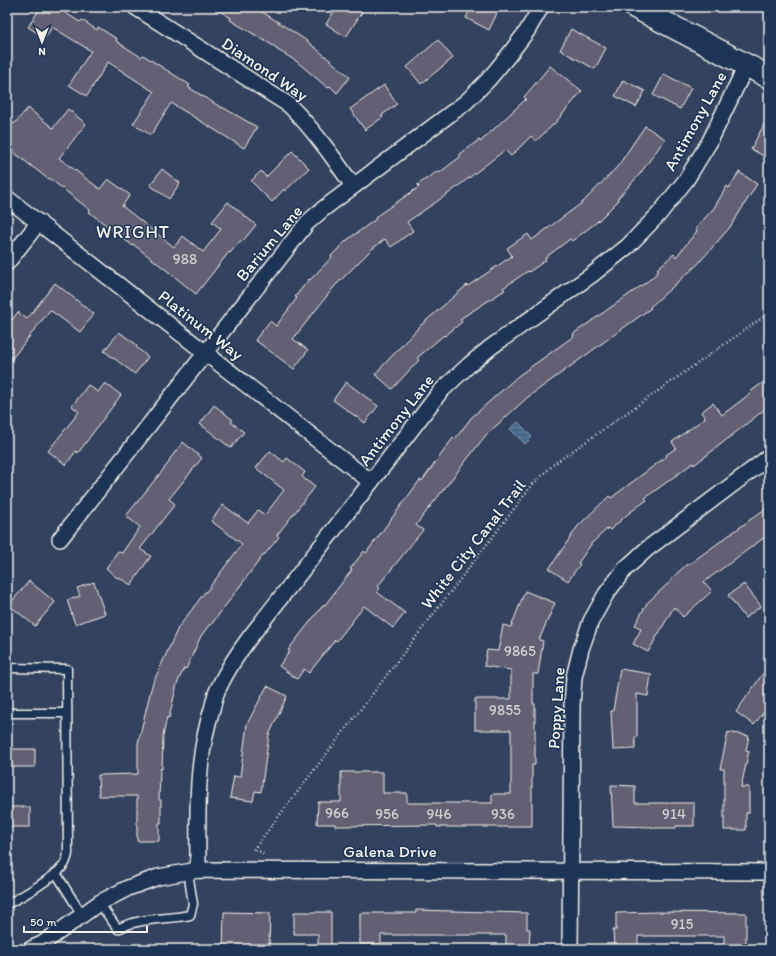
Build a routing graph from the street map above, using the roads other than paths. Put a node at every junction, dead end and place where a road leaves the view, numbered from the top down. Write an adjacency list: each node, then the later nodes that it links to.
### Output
1 (135, 7): 6 (street, Diamond Way)
2 (541, 7): 6 (street, Barium Lane)
3 (635, 7): 4 (main road)
4 (746, 66): 5 (main road); 12 (street, Antimony Lane)
5 (769, 78)
6 (353, 186): 10 (street, Barium Lane)
7 (7, 198): 8 (street, Platinum Way)
8 (39, 222): 9 (street); 10 (street, Platinum Way)
9 (7, 263)
10 (206, 352): 12 (street, Platinum Way); 13 (street, Barium Lane)
11 (769, 457): 18 (street, Poppy Lane)
12 (371, 482): 17 (street, Antimony Lane)
13 (60, 539)
14 (7, 668): 16 (lane)
15 (7, 713): 16 (lane)
16 (67, 713): 20 (lane)
17 (193, 871): 18 (street, Galena Drive); 21 (street, Galena Drive); 21 (lane)
18 (571, 871): 19 (street, Galena Drive); 25 (street, Poppy Lane)
19 (769, 872)
20 (56, 873): 22 (lane); 23 (lane)
21 (99, 903): 23 (street, Galena Drive)
22 (7, 904)
23 (82, 915): 24 (street, Galena Drive)
24 (31, 949)
25 (570, 949)

